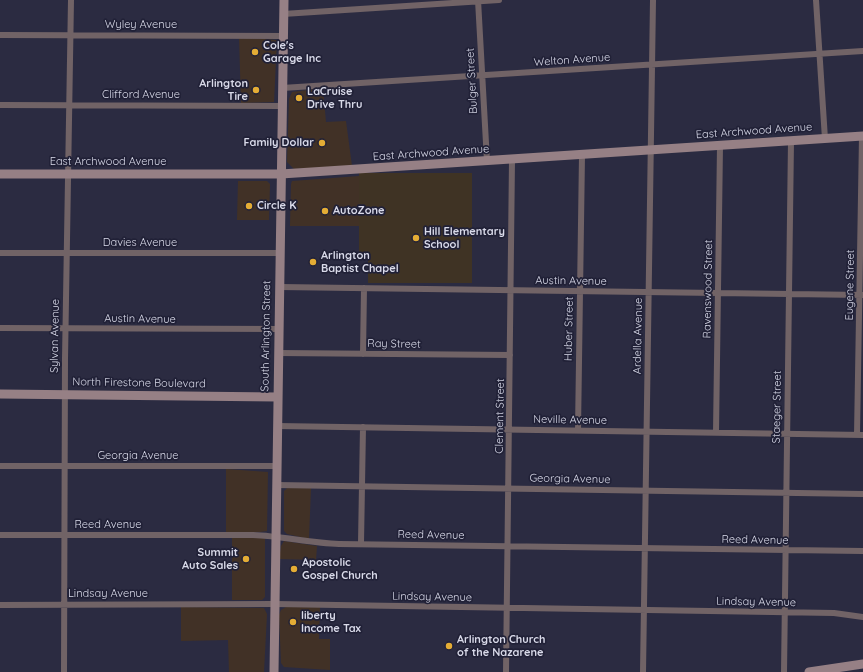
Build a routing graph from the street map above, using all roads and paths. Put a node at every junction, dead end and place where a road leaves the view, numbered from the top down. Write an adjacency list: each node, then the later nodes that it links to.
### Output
1 (71, 0): 9 (street, Sylvan Avenue)
2 (284, 0): 7 (main road, South Arlington Street)
3 (499, 0): 6 (street)
4 (653, 0): 13 (street, Ardella Avenue)
5 (816, 0): 12 (street)
6 (478, 1): 7 (street); 14 (street, Bulger Street)
7 (283, 14): 10 (main road, South Arlington Street)
8 (0, 35): 9 (street, Wyley Avenue)
9 (71, 35): 10 (street, Wyley Avenue); 17 (street, Sylvan Avenue)
10 (283, 36): 15 (main road, South Arlington Street)
11 (863, 51): 12 (street, Welton Avenue)
12 (819, 54): 13 (street, Welton Avenue); 20 (street)
13 (652, 65): 14 (street, Welton Avenue); 23 (street, Ardella Avenue)
14 (482, 76): 15 (street, Welton Avenue); 26 (street, Bulger Street)
15 (282, 88): 18 (main road, South Arlington Street)
16 (0, 105): 17 (street, Clifford Avenue)
17 (69, 105): 18 (street, Clifford Avenue); 28 (street, Sylvan Avenue)
18 (282, 106): 29 (main road, South Arlington Street)
19 (862, 136): 20 (main road, East Archwood Avenue); 40 (street, Eugene Street)
20 (825, 139): 21 (main road, East Archwood Avenue)
21 (790, 141): 22 (main road, East Archwood Avenue); 39 (street, Staeger Street)
22 (720, 146): 23 (main road, East Archwood Avenue); 38 (street, Ravenswood Street)
23 (650, 151): 24 (main road, East Archwood Avenue); 37 (street, Ardella Avenue)
24 (582, 155): 25 (main road, East Archwood Avenue); 36 (street, Huber Street)
25 (512, 160): 26 (main road, East Archwood Avenue); 35 (street, Clement Street)
26 (487, 161): 29 (main road, East Archwood Avenue)
27 (0, 174): 28 (main road, East Archwood Avenue)
28 (68, 174): 29 (main road, East Archwood Avenue); 31 (street, Sylvan Avenue)
29 (281, 174): 32 (main road, South Arlington Street)
30 (0, 253): 31 (street, Davies Avenue)
31 (67, 253): 32 (street, Davies Avenue); 42 (street, Sylvan Avenue)
32 (279, 253): 33 (main road, South Arlington Street)
33 (280, 287): 34 (street, Austin Avenue); 43 (main road, South Arlington Street)
34 (364, 288): 35 (street, Austin Avenue); 45 (street)
35 (511, 290): 36 (street, Austin Avenue); 46 (street, Clement Street)
36 (580, 291): 37 (street, Austin Avenue); 53 (street, Huber Street)
37 (648, 292): 38 (street, Austin Avenue); 54 (street, Ardella Avenue)
38 (718, 293): 39 (street, Austin Avenue); 55 (street, Ravenswood Street)
39 (789, 294): 40 (street, Austin Avenue); 56 (street, Staeger Street)
40 (861, 295): 57 (street, Eugene Street)
41 (0, 328): 42 (street, Austin Avenue)
42 (66, 329): 43 (street, Austin Avenue); 48 (street, Sylvan Avenue)
43 (279, 329): 44 (main road, South Arlington Street)
44 (278, 353): 45 (street, Ray Street); 49 (main road, South Arlington Street)
45 (363, 354): 46 (street, Ray Street)
46 (510, 355): 52 (street, Clement Street)
47 (0, 394): 48 (main road, North Firestone Boulevard)
48 (65, 394): 49 (main road, North Firestone Boulevard); 59 (street, Sylvan Avenue)
49 (277, 397): 50 (main road, South Arlington Street)
50 (277, 426): 51 (street, Neville Avenue); 60 (main road, South Arlington Street)
51 (363, 427): 52 (street, Neville Avenue); 62 (street)
52 (510, 429): 53 (street, Neville Avenue); 63 (street, Clement Street)
53 (578, 430): 54 (street, Neville Avenue)
54 (646, 431): 55 (street, Neville Avenue); 64 (street, Ardella Avenue)
55 (716, 432): 56 (street, Neville Avenue)
56 (786, 434): 57 (street, Neville Avenue); 65 (street, Staeger Street)
57 (860, 435)
58 (0, 466): 59 (street, Georgia Avenue)
59 (64, 466): 60 (street, Georgia Avenue); 68 (street, Sylvan Avenue)
60 (276, 466): 61 (main road, South Arlington Street)
61 (276, 485): 62 (street, Georgia Avenue); 69 (main road, South Arlington Street)
62 (361, 486): 63 (street, Georgia Avenue); 70 (street)
63 (509, 488): 64 (street, Georgia Avenue); 71 (street, Clement Street)
64 (646, 490): 65 (street, Georgia Avenue); 72 (street, Ardella Avenue)
65 (786, 492): 66 (street, Georgia Avenue); 73 (street, Staeger Street)
66 (863, 494)
67 (0, 535): 68 (street, Reed Avenue)
68 (64, 535): 69 (street, Reed Avenue); 75 (street, Sylvan Avenue)
69 (276, 536): 70 (street, Reed Avenue); 76 (main road, South Arlington Street)
70 (361, 543): 71 (street, Reed Avenue)
71 (508, 546): 72 (street, Reed Avenue); 78 (street, Clement Street)
72 (645, 548): 73 (street, Reed Avenue); 79 (street, Ardella Avenue)
73 (785, 550): 74 (street, Reed Avenue); 80 (street, Staeger Street)
74 (863, 552)
75 (64, 604): 76 (street, Lindsay Avenue); 77 (street, Lindsay Avenue); 83 (street, Sylvan Avenue)
76 (275, 604): 78 (street, Lindsay Avenue); 84 (main road, South Arlington Street)
77 (0, 605)
78 (507, 608): 79 (street, Lindsay Avenue); 85 (street, Clement Street)
79 (644, 610): 80 (street, Lindsay Avenue); 86 (street, Ardella Avenue)
80 (784, 612): 81 (street, Lindsay Avenue); 87 (street, Staeger Street)
81 (863, 617)
82 (863, 664): 88 (main road)
83 (64, 672)
84 (274, 672)
85 (506, 672)
86 (643, 672)
87 (784, 672)
88 (809, 672)

